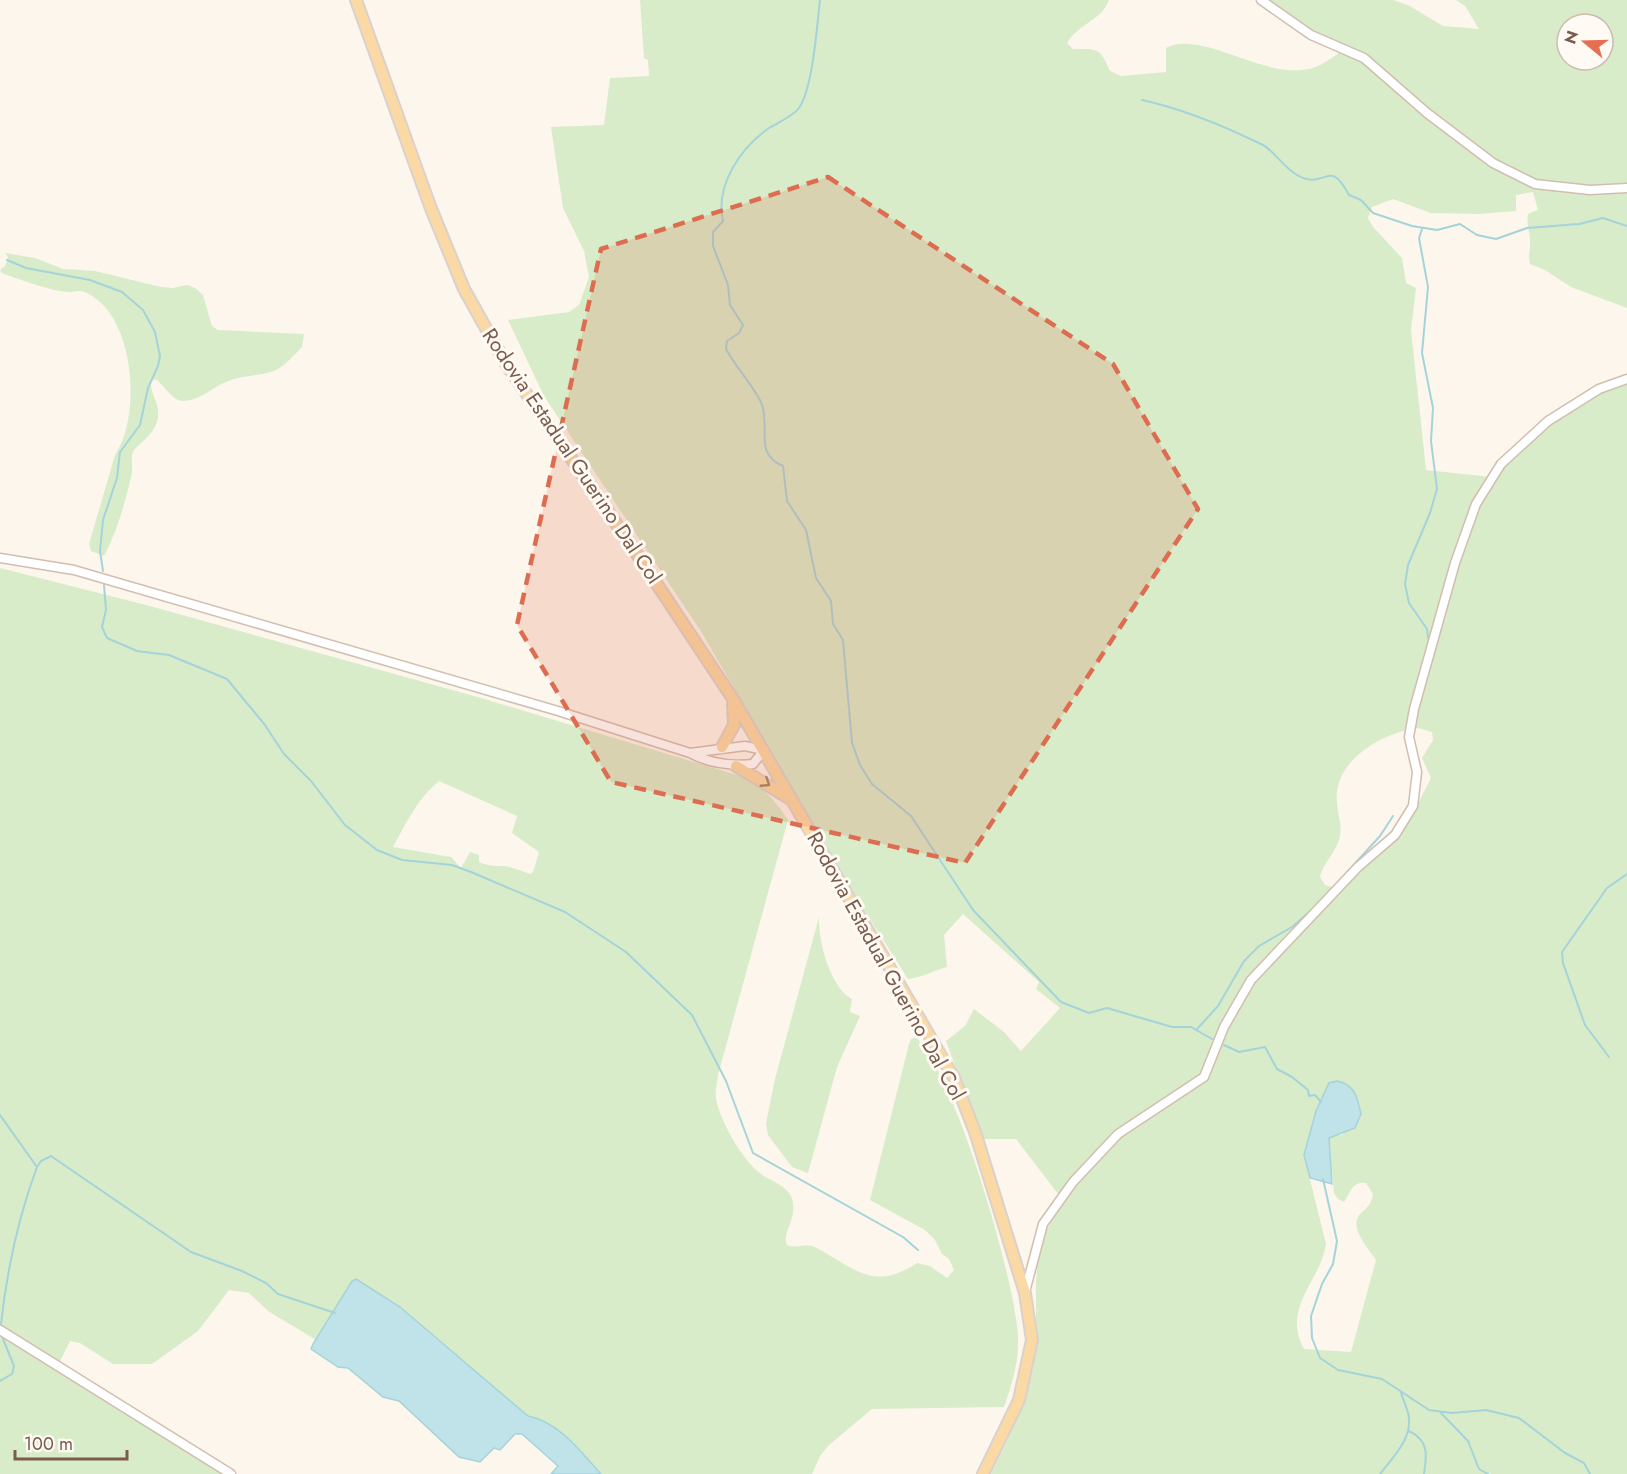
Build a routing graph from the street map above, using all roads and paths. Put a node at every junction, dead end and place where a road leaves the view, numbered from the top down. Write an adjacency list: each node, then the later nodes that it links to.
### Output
1 (356, 0): 6 (main road, Rodovia Estadual Guerino Dal Col)
2 (1261, 0): 3 (street)
3 (1627, 188)
4 (1627, 379): 12 (street)
5 (0, 558): 9 (street)
6 (733, 699): 7 (main road); 8 (main road, Rodovia Estadual Guerino Dal Col)
7 (722, 747): 8 (street); 9 (street)
8 (764, 750): 10 (street); 11 (main road, Rodovia Estadual Guerino Dal Col)
9 (690, 753): 10 (street)
10 (736, 766): 11 (main road, one-way to 11)
11 (794, 802): 12 (main road, Rodovia Estadual Guerino Dal Col)
12 (1025, 1293): 15 (main road, Rodovia Estadual Guerino Dal Col)
13 (0, 1330): 14 (street)
14 (231, 1474)
15 (983, 1474)

